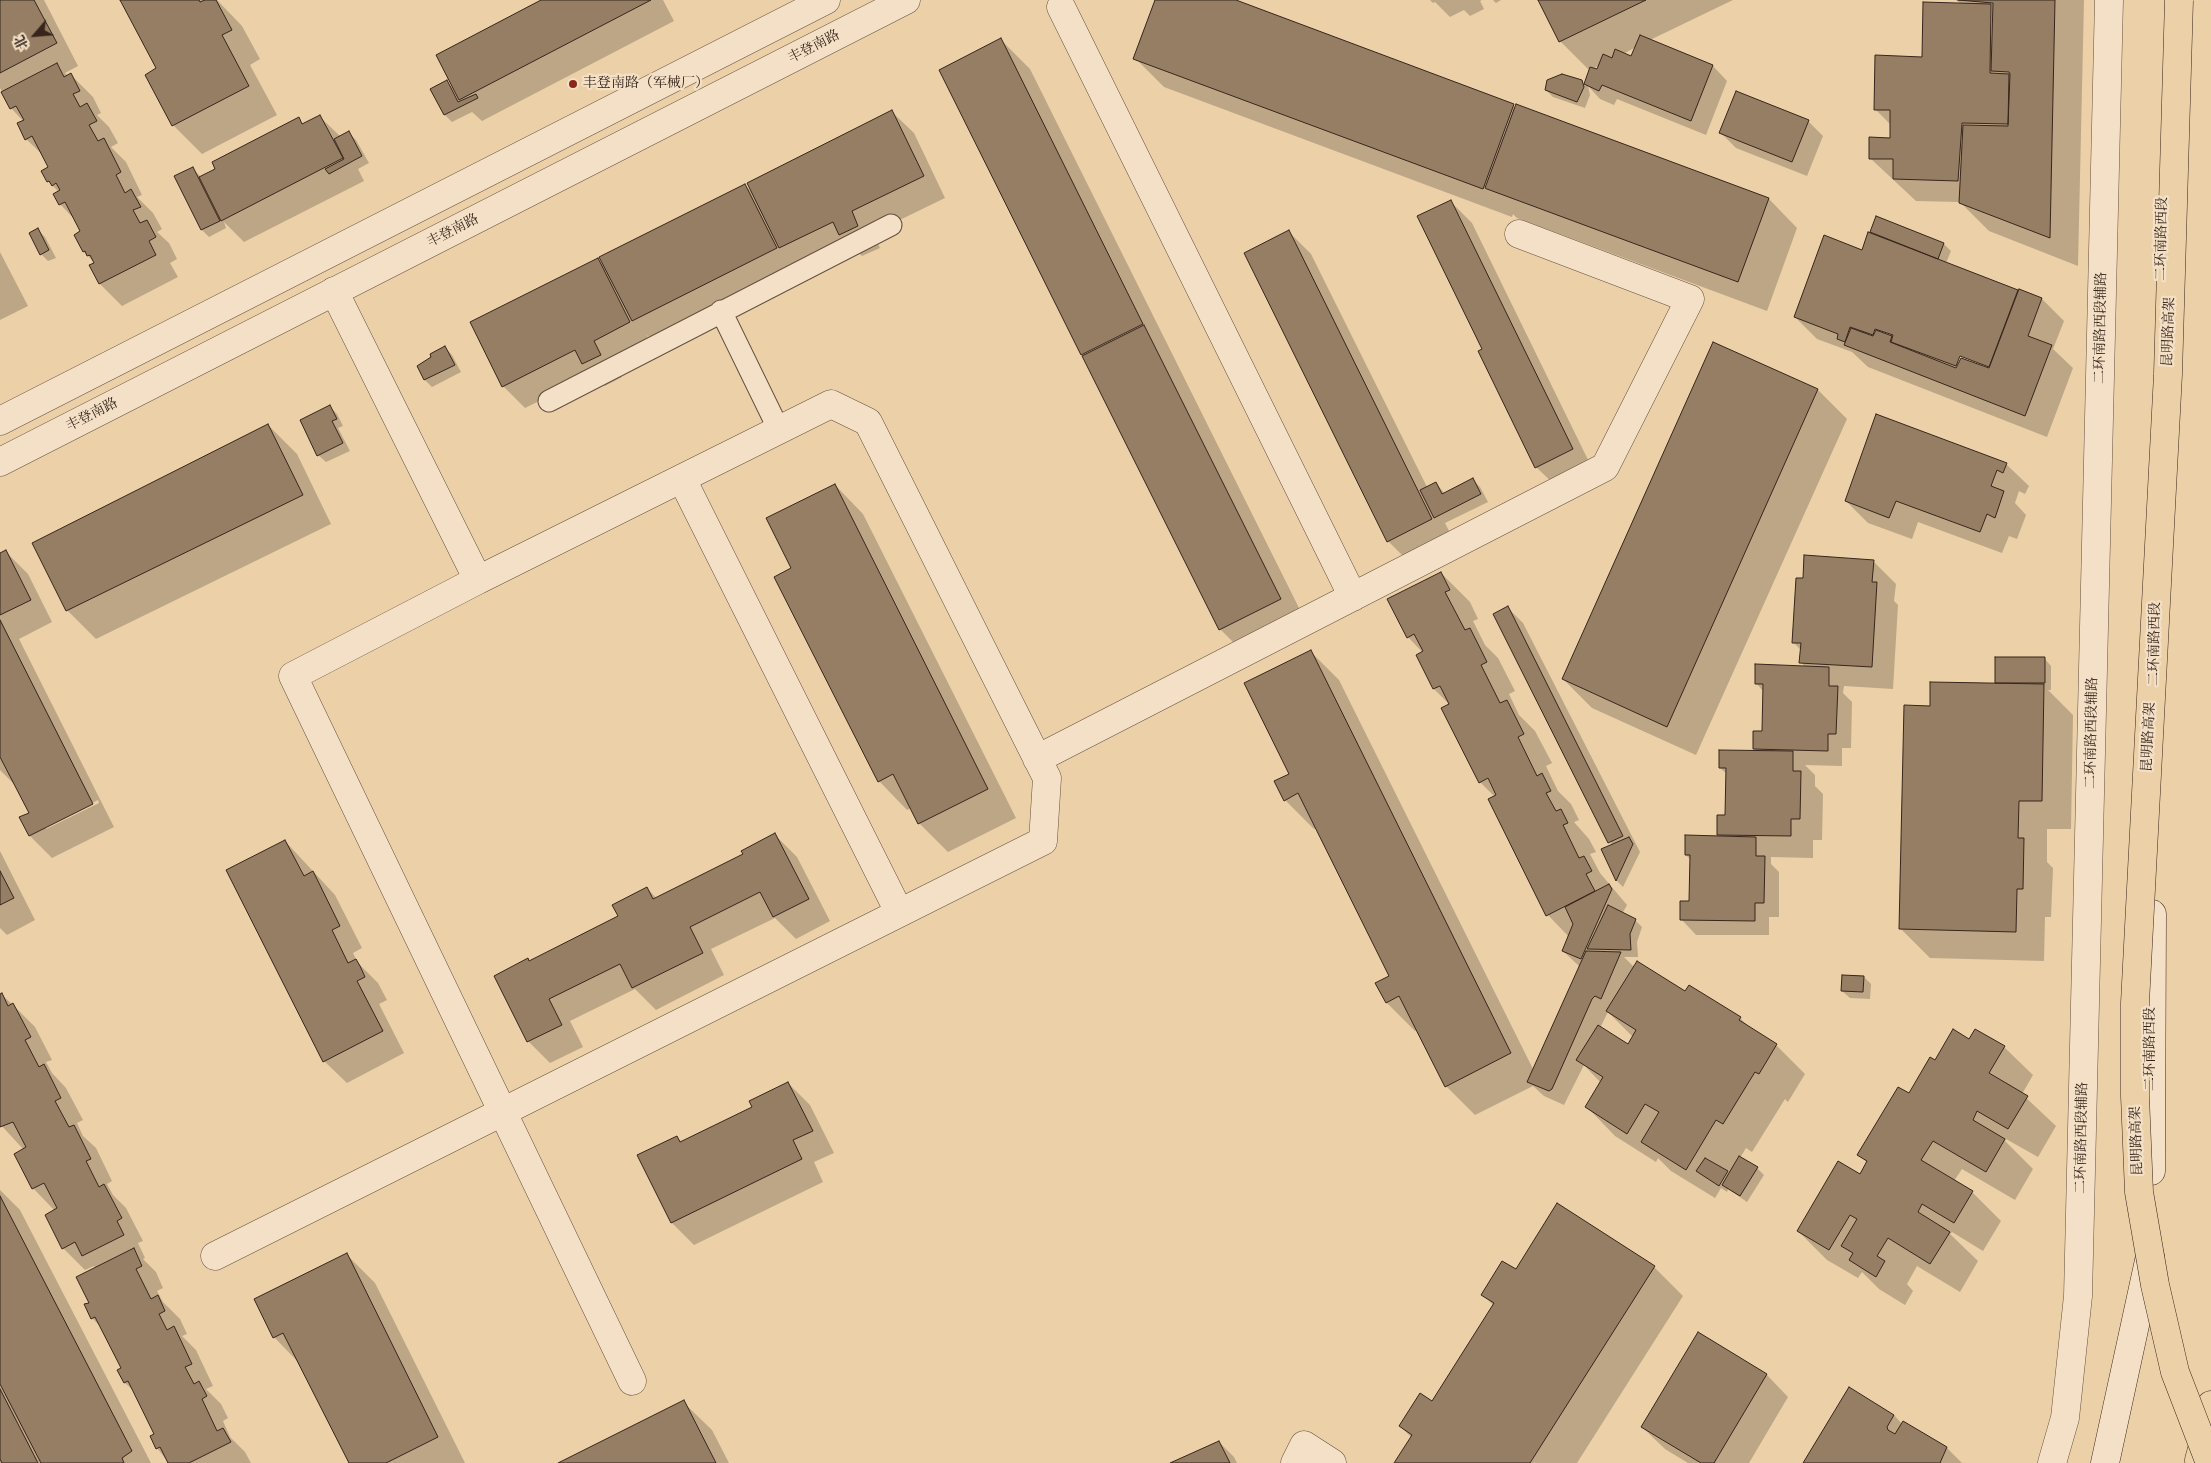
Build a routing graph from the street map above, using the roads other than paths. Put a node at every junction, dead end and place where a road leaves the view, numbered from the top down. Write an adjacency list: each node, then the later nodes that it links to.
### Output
1 (826, 0): 12 (street)
2 (906, 0): 9 (street, 丰登南路)
3 (2109, 0): 26 (street, 二环南路西段辅路)
4 (2167, 0): 27 (street, 二环南路西段)
5 (2180, 0): 29 (highway, 昆明路高架, bridge)
6 (1062, 7): 17 (street)
7 (891, 225): 10 (lane)
8 (1519, 234): 17 (street)
9 (334, 291): 14 (street, 丰登南路); 16 (street)
10 (721, 311): 11 (lane); 13 (lane)
11 (549, 400)
12 (0, 421)
13 (779, 430): 15 (street); 18 (street)
14 (0, 462)
15 (682, 479): 16 (street); 19 (street)
16 (478, 580): 20 (street)
17 (1353, 597): 18 (street)
18 (1037, 759): 19 (street)
19 (899, 912): 20 (street)
20 (503, 1112): 21 (street); 22 (street)
21 (215, 1256)
22 (632, 1381)
23 (2211, 1405): 28 (highway, bridge)
24 (1295, 1463): 25 (street)
25 (1332, 1463)
26 (2052, 1463)
27 (2105, 1463)
28 (2199, 1463)
29 (2210, 1463)

